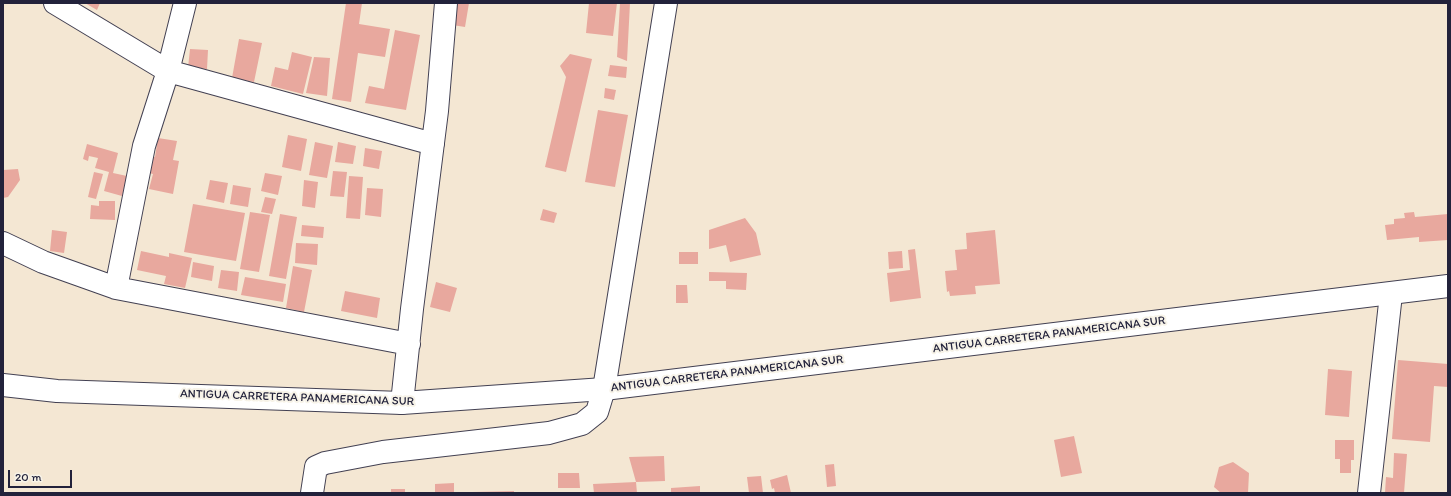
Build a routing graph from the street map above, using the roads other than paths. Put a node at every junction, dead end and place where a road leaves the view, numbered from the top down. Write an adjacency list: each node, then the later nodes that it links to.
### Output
1 (55, 3): 5 (main road)
2 (185, 3): 5 (main road)
3 (446, 3): 6 (main road)
4 (666, 3): 13 (main road)
5 (168, 71): 6 (main road); 9 (main road)
6 (433, 144): 11 (main road)
7 (3, 242): 9 (main road)
8 (1448, 286): 10 (main road, ANTIGUA CARRETERA PANAMERICANA SUR)
9 (116, 288): 11 (main road)
10 (1391, 294): 13 (main road, ANTIGUA CARRETERA PANAMERICANA SUR); 16 (main road)
11 (408, 344): 14 (main road)
12 (3, 385): 14 (main road, ANTIGUA CARRETERA PANAMERICANA SUR)
13 (604, 389): 14 (main road, ANTIGUA CARRETERA PANAMERICANA SUR); 15 (main road)
14 (402, 403)
15 (312, 493)
16 (1369, 493)

